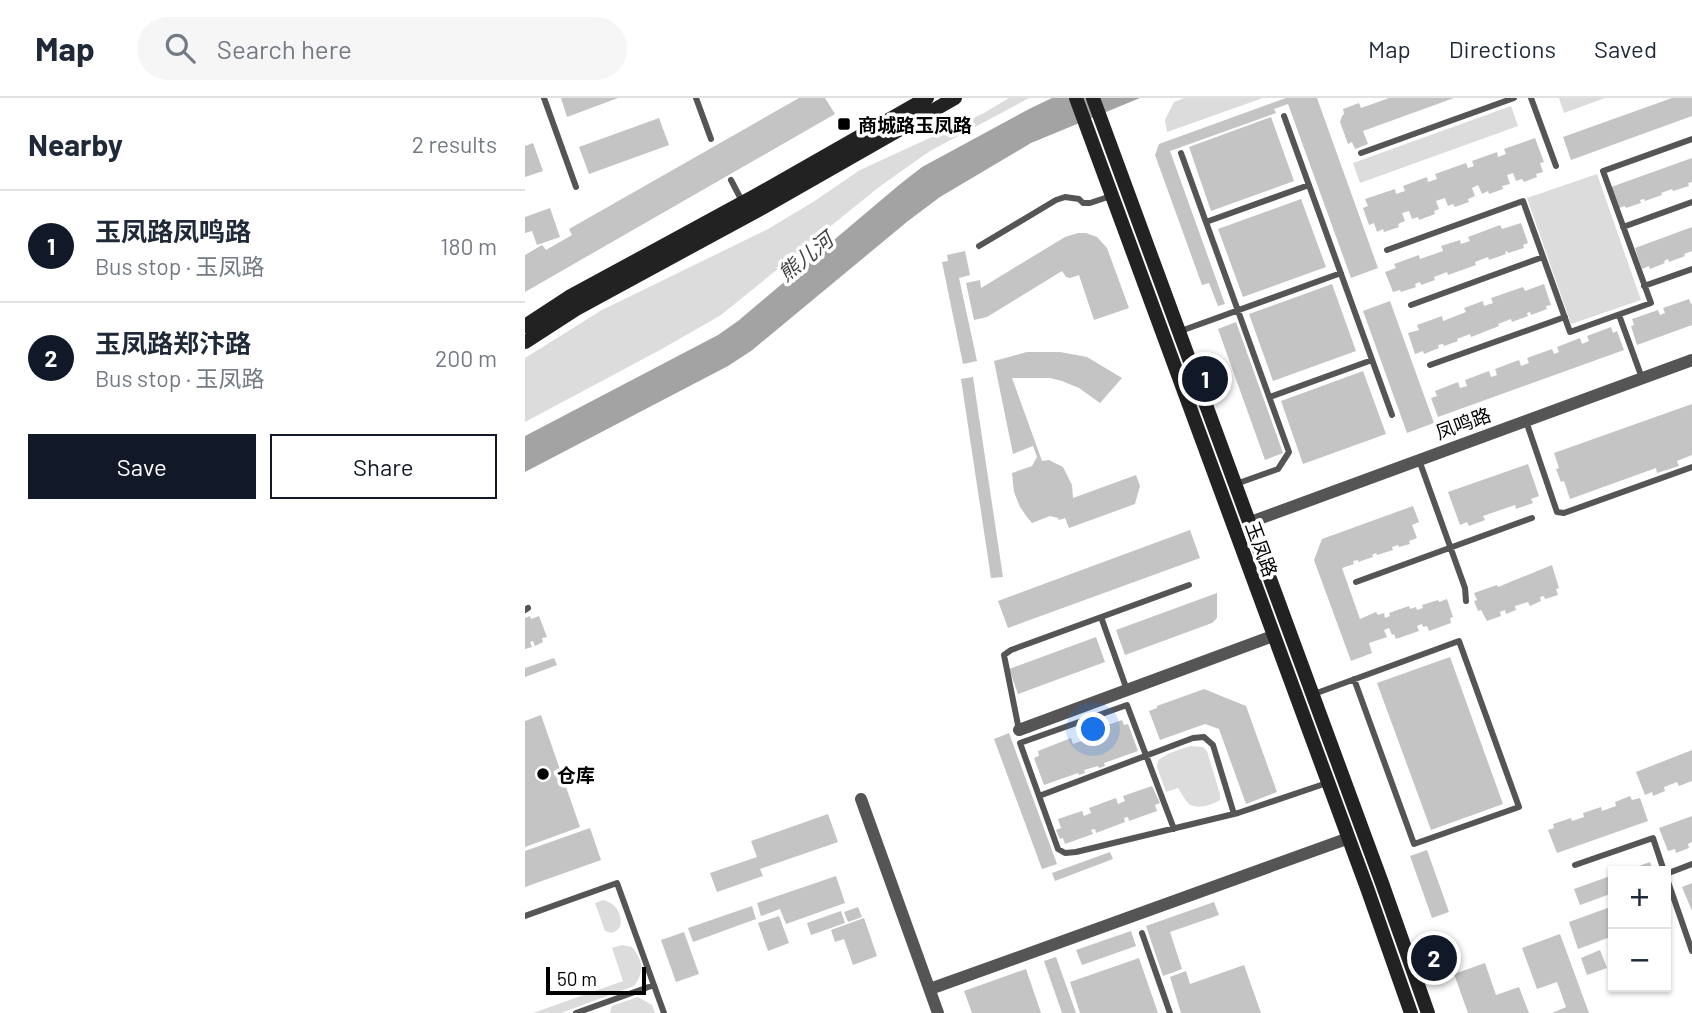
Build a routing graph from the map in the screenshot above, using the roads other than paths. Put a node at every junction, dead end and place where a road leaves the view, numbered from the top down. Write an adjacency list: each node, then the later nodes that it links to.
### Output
1 (544, 98): 17 (lane)
2 (696, 98): 10 (lane)
3 (927, 98): 20 (street)
4 (955, 98): 35 (street)
5 (1076, 98): 18 (street, 玉凤路)
6 (1093, 98): 34 (street, 玉凤路)
7 (1514, 98): 13 (lane)
8 (1531, 98): 14 (lane)
9 (1284, 116): 16 (lane)
10 (711, 139)
11 (1692, 139): 22 (lane)
12 (1181, 153): 21 (lane)
13 (1361, 153)
14 (1556, 166)
15 (731, 180): 20 (lane)
16 (1309, 185): 21 (lane); 27 (lane)
17 (576, 187)
18 (1112, 196): 23 (lane); 53 (street, 玉凤路)
19 (1692, 202): 22 (lane)
20 (743, 203): 33 (street)
21 (1206, 222): 30 (lane)
22 (1623, 227): 28 (lane)
23 (979, 246)
24 (1387, 250): 25 (lane)
25 (1543, 257): 29 (lane); 32 (lane)
26 (1692, 269): 28 (lane)
27 (1341, 273): 30 (lane); 36 (lane)
28 (1644, 286): 31 (lane)
29 (1411, 304)
30 (1238, 310): 34 (lane); 40 (lane)
31 (1619, 315): 32 (lane); 39 (lane)
32 (1565, 317): 38 (lane)
33 (525, 326)
34 (1178, 332): 45 (street, 玉凤路)
35 (525, 342)
36 (1373, 360): 40 (lane); 41 (lane)
37 (1692, 360): 39 (street, 凤鸣路)
38 (1430, 365)
39 (1642, 379): 42 (street, 凤鸣路)
40 (1270, 397): 45 (lane)
41 (1392, 415)
42 (1526, 421): 43 (street, 凤鸣路); 44 (lane)
43 (1419, 460): 47 (street, 凤鸣路); 48 (lane)
44 (1692, 467)
45 (1234, 484): 47 (street, 玉凤路)
46 (1532, 518): 48 (lane)
47 (1248, 523): 56 (street, 玉凤路)
48 (1451, 548): 49 (lane); 51 (lane)
49 (1356, 582)
50 (1189, 585): 52 (lane)
51 (1466, 601)
52 (1101, 617): 55 (lane); 57 (lane)
53 (1273, 636): 55 (street); 59 (street, 玉凤路)
54 (1355, 679): 54 (lane); 56 (lane)
55 (1127, 690): 57 (street)
56 (1312, 695): 80 (street, 玉凤路)
57 (1019, 730)
58 (1146, 755): 60 (lane); 60 (lane); 62 (lane); 63 (lane)
59 (1328, 782): 62 (lane); 64 (street, 玉凤路)
60 (1039, 796): 63 (lane)
61 (861, 799): 74 (street)
62 (1234, 814): 63 (lane)
63 (1174, 829)
64 (1349, 838): 74 (street); 79 (street, 玉凤路)
65 (1692, 864): 68 (lane)
66 (1575, 865): 67 (lane)
67 (1662, 866)
68 (1671, 872)
69 (1671, 891): 72 (lane)
70 (525, 916): 73 (lane)
71 (1142, 933): 78 (lane)
72 (1692, 951)
73 (654, 985): 75 (lane); 76 (lane)
74 (930, 989): 77 (street)
75 (576, 1013)
76 (664, 1013)
77 (938, 1013)
78 (1170, 1013)
79 (1411, 1013)
80 (1428, 1013)

